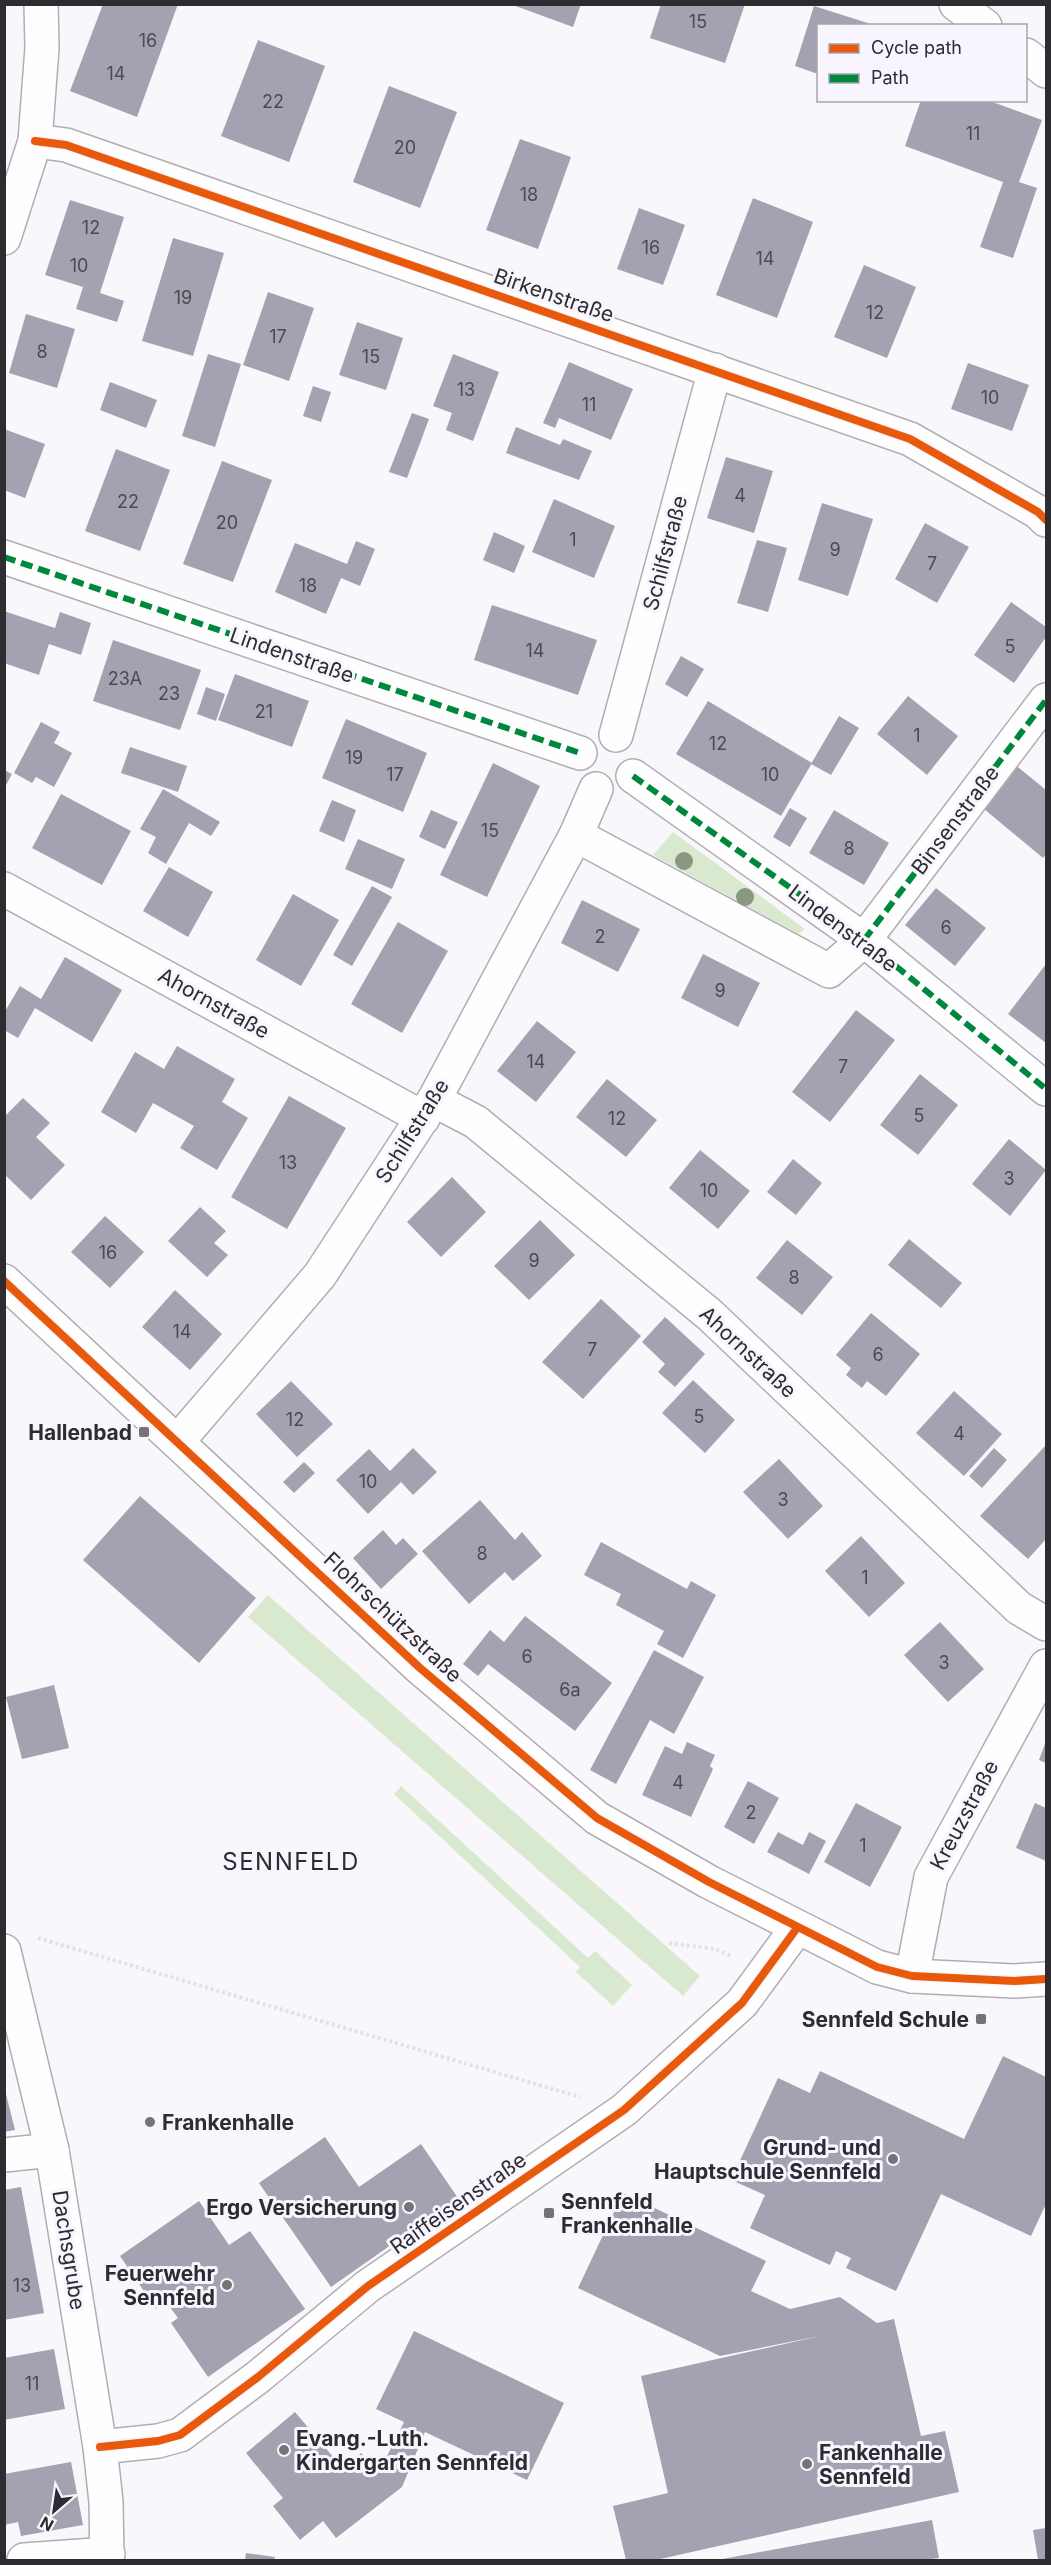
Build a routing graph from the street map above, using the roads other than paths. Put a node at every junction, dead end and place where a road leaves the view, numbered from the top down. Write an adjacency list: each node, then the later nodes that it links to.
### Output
1 (41, 4): 6 (street)
2 (956, 4): 3 (street)
3 (982, 24)
4 (1027, 56): 5 (street)
5 (1047, 71)
6 (35, 141): 7 (street); 8 (street, Birkenstraße)
7 (4, 238)
8 (714, 370): 9 (street, Birkenstraße); 12 (street, Schilfstraße)
9 (1047, 520)
10 (4, 557): 13 (street, Lindenstraße)
11 (1047, 700): 18 (street, Binsenstraße)
12 (616, 735): 13 (street); 14 (street)
13 (580, 753): 15 (street)
14 (633, 776): 15 (street); 18 (street, Lindenstraße)
15 (596, 789): 16 (street, Schilfstraße)
16 (576, 835): 18 (street, Binsenstraße); 20 (street, Schilfstraße)
17 (4, 888): 20 (street, Ahornstraße)
18 (864, 940): 19 (street, Lindenstraße)
19 (1047, 1089)
20 (428, 1109): 22 (street, Schilfstraße); 23 (street, Ahornstraße)
21 (4, 1281): 22 (street, Flohrschützstraße)
22 (178, 1441): 25 (street, Flohrschützstraße)
23 (1047, 1624)
24 (1047, 1666): 27 (street, Kreuzstraße)
25 (797, 1928): 27 (street, Flohrschützstraße); 31 (street, Raiffeisenstraße)
26 (11, 1956): 29 (street, Dachsgrube)
27 (912, 1976): 28 (street, Flohrschützstraße)
28 (1047, 1979)
29 (52, 2150): 30 (street); 31 (street, Dachsgrube)
30 (4, 2155)
31 (100, 2447): 32 (street, Dachsgrube)
32 (107, 2557): 33 (street, Dachsgrube)
33 (24, 2560)

